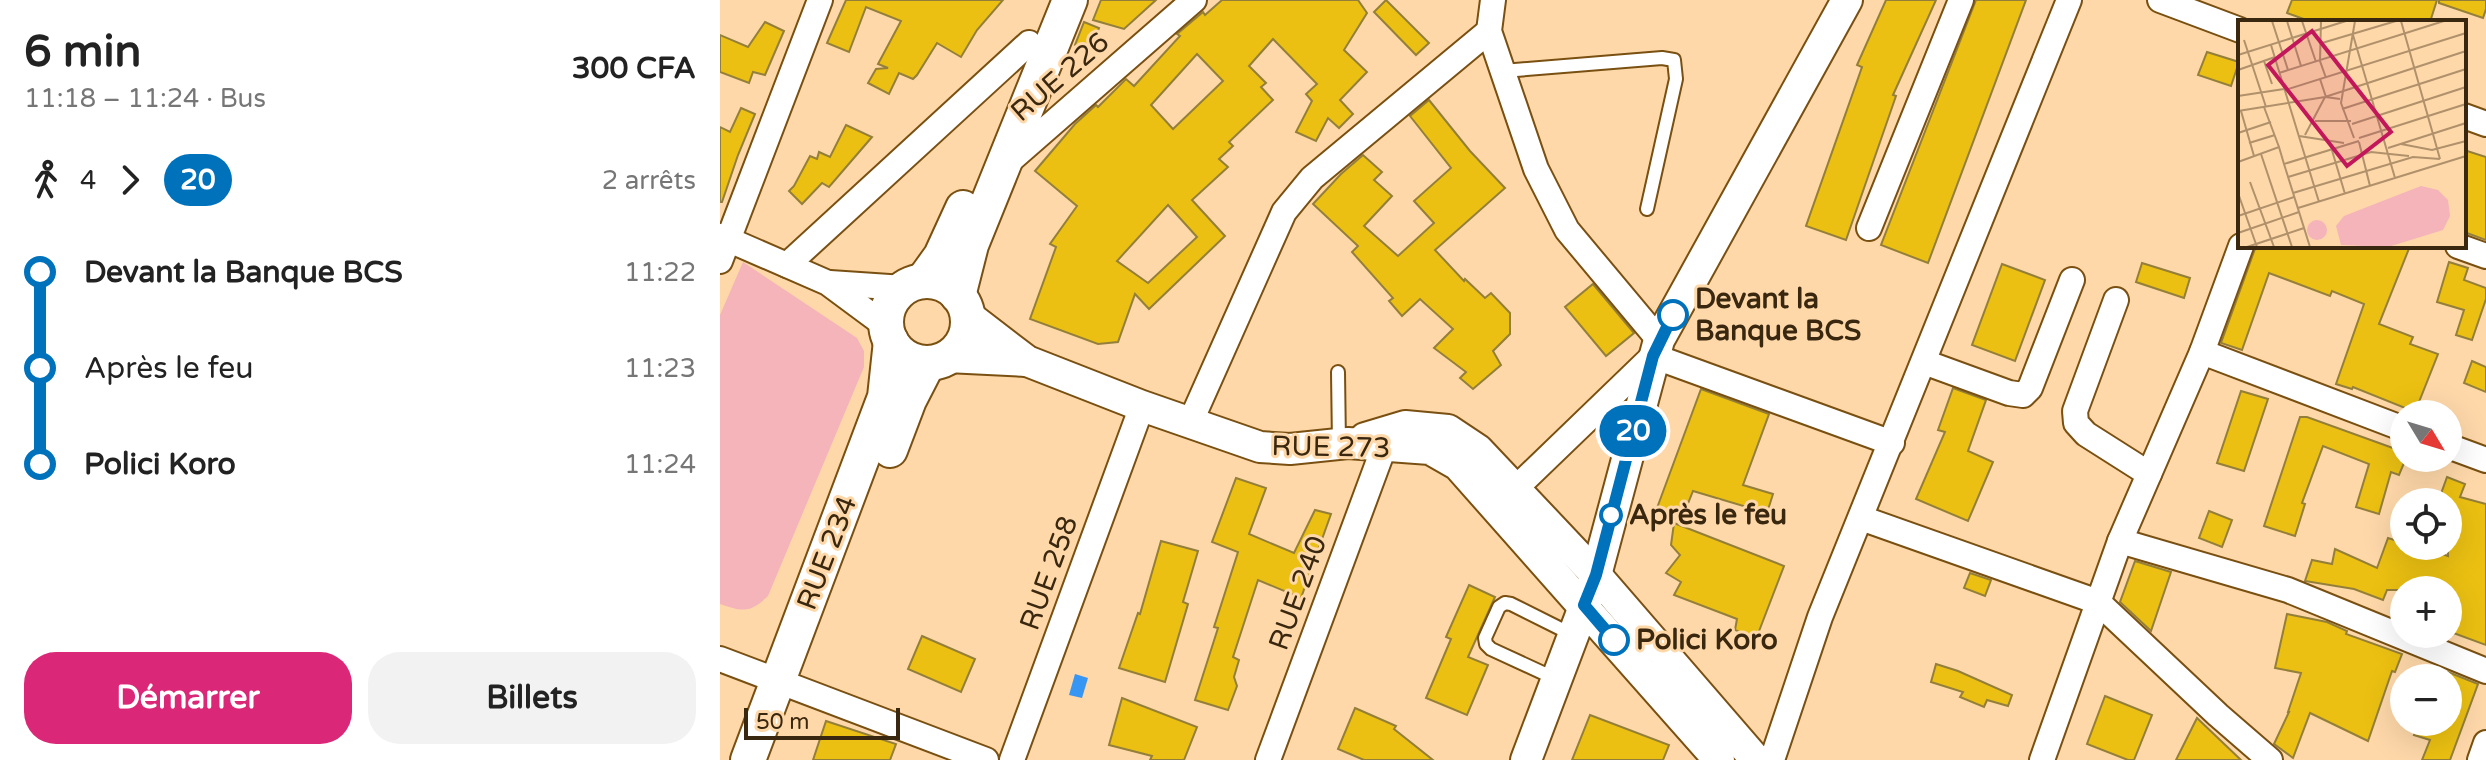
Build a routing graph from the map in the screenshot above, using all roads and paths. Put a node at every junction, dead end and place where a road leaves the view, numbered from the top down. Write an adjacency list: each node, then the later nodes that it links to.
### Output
1 (820, 0): 20 (street)
2 (1047, 0): 13 (main road)
3 (1070, 0): 17 (main road)
4 (1194, 0): 17 (street, RUE 226)
5 (1493, 0): 12 (street)
6 (1847, 0): 31 (street)
7 (1961, 0): 19 (street)
8 (2069, 0): 35 (street)
9 (2160, 0): 10 (street)
10 (2194, 6): 11 (street)
11 (2238, 29)
12 (1489, 31): 14 (street); 38 (street)
13 (1029, 43): 24 (street); 27 (main road)
14 (1503, 71): 18 (lane); 31 (street)
15 (2466, 117): 16 (street)
16 (2486, 124)
17 (1002, 168): 29 (main road)
18 (1647, 209)
19 (1869, 228)
20 (723, 245): 24 (street)
21 (2240, 248): 32 (street)
22 (2464, 248): 23 (street)
23 (2486, 256)
24 (787, 265): 26 (street)
25 (2072, 280): 35 (street)
26 (828, 283): 27 (street); 30 (street)
27 (913, 285): 29 (main road); 30 (main road)
28 (2116, 300): 45 (street)
29 (962, 306): 33 (main road); 34 (street, RUE 273)
30 (889, 334): 33 (main road); 56 (main road, RUE 234)
31 (1656, 348): 41 (street); 46 (street); 49 (street)
32 (2202, 352): 39 (street); 45 (street)
33 (938, 360): 34 (street, RUE 273); 56 (main road, RUE 234)
34 (1027, 361): 37 (street, RUE 273)
35 (1924, 362): 41 (street)
36 (1338, 372): 42 (lane)
37 (1142, 406): 38 (street, RUE 273); 61 (street, RUE 258)
38 (1190, 423): 42 (street, RUE 273)
39 (2390, 424)
40 (1385, 439): 42 (street, RUE 273); 46 (street); 51 (street, RUE 273); 62 (street, RUE 240)
41 (1892, 443): 47 (street)
42 (1343, 444)
43 (2462, 451): 44 (street)
44 (2486, 460)
45 (2149, 474): 48 (street)
46 (1515, 489): 49 (street)
47 (1861, 518): 50 (street); 66 (street)
48 (2120, 541): 50 (street); 54 (street)
49 (1596, 575): 51 (street); 65 (street)
50 (2098, 602): 67 (street); 68 (street)
51 (1584, 605): 52 (street); 64 (street, RUE 273)
52 (1573, 635): 55 (street); 55 (lane)
53 (720, 659): 56 (street)
54 (2486, 671)
55 (1556, 679): 63 (street)
56 (787, 684): 58 (main road, RUE 234); 59 (main road, RUE 234); 60 (street)
57 (2486, 743): 69 (street)
58 (748, 760)
59 (771, 760)
60 (986, 760)
61 (1012, 760)
62 (1268, 760)
63 (1526, 760)
64 (1719, 760)
65 (1756, 760)
66 (1772, 760)
67 (2042, 760)
68 (2270, 760)
69 (2480, 760)

